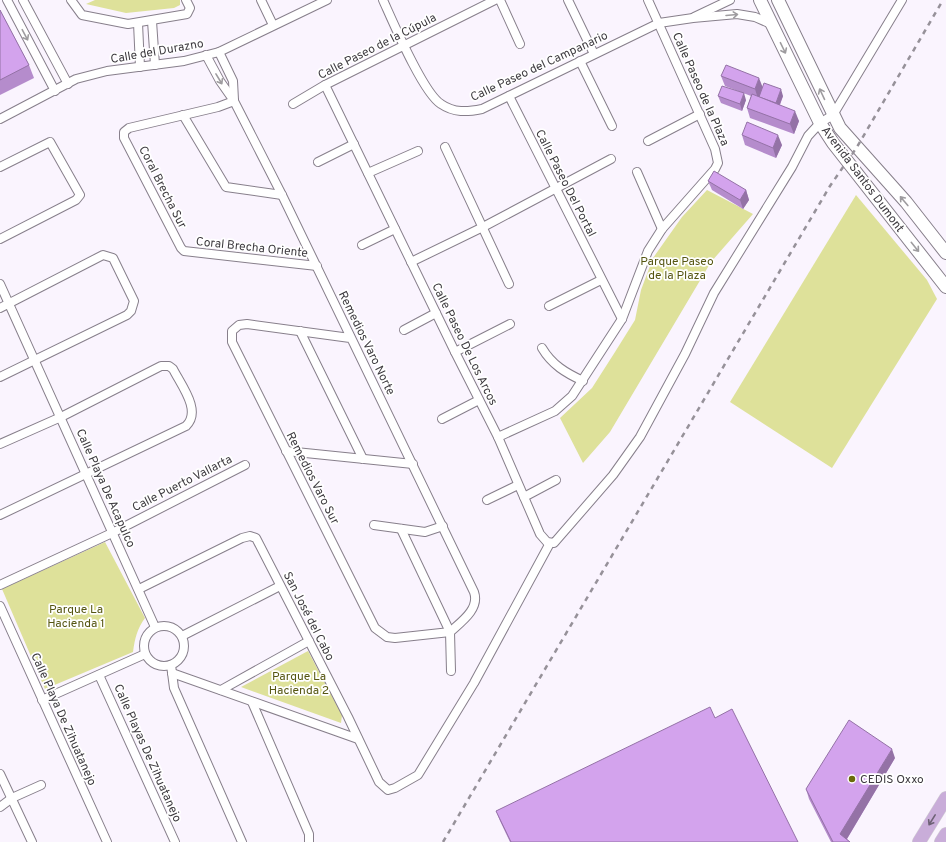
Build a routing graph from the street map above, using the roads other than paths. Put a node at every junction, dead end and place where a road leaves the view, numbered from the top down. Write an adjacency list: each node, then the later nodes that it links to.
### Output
1 (7, 0): 32 (street, one-way to 32)
2 (23, 0): 30 (street)
3 (71, 0): 18 (street)
4 (186, 0): 17 (street)
5 (261, 0): 21 (street)
6 (328, 0): 21 (street, Calle del Durazno)
7 (383, 0): 23 (street, Calle Paseo del Campanario)
8 (495, 0): 23 (street, Calle Paseo de la Cúpula)
9 (500, 0): 22 (street)
10 (568, 0): 25 (street)
11 (648, 0): 19 (street, Calle Paseo de la Plaza)
12 (730, 0): 16 (street)
13 (760, 0): 20 (main road, Avenida Santos Dumont)
14 (778, 0): 38 (main road, Avenida Santos Dumont, one-way to 14)
15 (902, 0): 38 (street)
16 (693, 18): 19 (street, Calle Paseo del Campanario); 20 (street, one-way to 20)
17 (152, 21): 18 (street); 28 (street)
18 (138, 23): 29 (street)
19 (659, 23): 25 (street, Calle Paseo del Campanario); 36 (street, Calle Paseo de la Plaza)
20 (771, 24): 40 (main road, Avenida Santos Dumont, one-way to 40)
21 (273, 25): 24 (street, Calle del Durazno)
22 (520, 44)
23 (404, 46): 31 (street, Calle Paseo de la Cúpula); 33 (street, Calle Paseo del Campanario)
24 (219, 52): 26 (street, Calle del Durazno); 34 (street, Remedios Varo Norte)
25 (594, 54): 27 (street, Calle Paseo del Campanario)
26 (206, 55): 28 (street, Calle del Durazno); 34 (street, Remedios Varo Norte, one-way to 34)
27 (580, 61): 33 (street, Calle Paseo del Campanario); 41 (street)
28 (155, 65): 29 (street, Calle del Durazno)
29 (140, 67): 30 (street, Calle del Durazno)
30 (68, 84): 32 (street, Calle del Durazno)
31 (326, 85): 35 (street, Calle Paseo de la Cúpula); 43 (street, Calle Paseo De Los Arcos)
32 (55, 91): 39 (street, Calle del Durazno)
33 (509, 96): 51 (street, Calle Paseo Del Portal)
34 (234, 101): 37 (street); 52 (street, Remedios Varo Norte)
35 (293, 104)
36 (700, 114): 42 (street); 55 (street, Calle Paseo de la Plaza)
37 (183, 115): 52 (street); 58 (street, Coral Brecha Sur)
38 (833, 115): 40 (street); 59 (main road, Avenida Santos Dumont, one-way to 38)
39 (0, 120)
40 (820, 123): 65 (main road, Avenida Santos Dumont, one-way to 65); 99 (street)
41 (612, 126)
42 (648, 141)
43 (354, 144): 47 (street); 50 (street, Calle Paseo De Los Arcos)
44 (445, 147): 53 (street)
45 (418, 151): 50 (street)
46 (611, 159): 51 (street)
47 (318, 162)
48 (0, 167): 56 (street)
49 (637, 172): 55 (street)
50 (368, 173): 54 (street, Calle Paseo De Los Arcos)
51 (556, 189): 53 (street); 62 (street, Calle Paseo Del Portal)
52 (282, 195): 61 (street, Remedios Varo Norte)
53 (483, 227): 60 (street); 64 (street)
54 (395, 229): 57 (street); 60 (street, Calle Paseo De Los Arcos)
55 (662, 230): 70 (street, Calle Paseo de la Plaza)
56 (0, 239)
57 (362, 245)
58 (184, 251): 61 (street, Coral Brecha Oriente)
59 (946, 253)
60 (411, 262): 69 (street, Calle Paseo De Los Arcos)
61 (317, 266): 74 (street, Remedios Varo Norte)
62 (602, 280): 67 (street); 70 (street, Calle Paseo Del Portal)
63 (0, 284): 66 (street, Calle Playa De Acapulco)
64 (510, 284)
65 (946, 288)
66 (9, 304): 68 (street); 77 (street, Calle Playa De Acapulco); 77 (street)
67 (549, 306)
68 (0, 308)
69 (436, 313): 72 (street); 76 (street, Calle Paseo De Los Arcos)
70 (622, 319): 79 (street, Calle Paseo de la Plaza)
71 (510, 324): 76 (street)
72 (404, 330)
73 (300, 331): 74 (street); 85 (street, Remedios Varo Sur); 86 (street)
74 (350, 338): 87 (street, Remedios Varo Norte)
75 (542, 348): 79 (street)
76 (454, 352): 80 (street, Calle Paseo De Los Arcos)
77 (34, 360): 78 (street); 81 (street, Calle Playa De Acapulco)
78 (0, 377)
79 (583, 381): 83 (street, Calle Paseo de la Plaza)
80 (479, 400): 82 (street); 83 (street, Calle Paseo De Los Arcos)
81 (61, 417): 84 (street); 89 (street, Calle Playa De Acapulco); 89 (street)
82 (442, 419)
83 (498, 437): 91 (street, Calle Paseo De Los Arcos)
84 (0, 444)
85 (286, 451): 86 (street); 105 (street, Remedios Varo Sur)
86 (363, 459): 87 (street)
87 (413, 464): 96 (street, Remedios Varo Norte)
88 (245, 465): 98 (street, Calle Puerto Vallarta)
89 (87, 474): 94 (street); 98 (street, Calle Playa De Acapulco)
90 (556, 480): 92 (street)
91 (518, 484): 92 (street, Calle Paseo De Los Arcos); 93 (street)
92 (524, 497): 99 (street, Calle Paseo De Los Arcos)
93 (487, 500)
94 (0, 515)
95 (374, 525): 97 (street)
96 (443, 526): 97 (street); 105 (street, Remedios Varo Norte)
97 (401, 529): 105 (street)
98 (112, 532): 100 (street, Calle Puerto Vallarta); 102 (street, Calle Playa De Acapulco)
99 (550, 543): 115 (street, San José del Cabo)
100 (0, 584)
101 (280, 586): 102 (street, San José del Cabo); 106 (street); 107 (street, San José del Cabo)
102 (139, 589): 104 (street, Calle Playa De Acapulco)
103 (0, 606): 113 (street, Calle Playa De Zihuatanejo)
104 (155, 627): 106 (street); 108 (street)
105 (450, 632): 110 (street)
106 (182, 636): 109 (street)
107 (309, 641): 112 (street); 115 (street, San José del Cabo)
108 (145, 654): 109 (street); 111 (street)
109 (172, 669): 112 (street); 126 (street)
110 (450, 671)
111 (99, 675): 113 (street); 125 (street, Calle Playas De Zihuatanejo)
112 (220, 690): 114 (street)
113 (42, 700): 124 (street, Calle Playa De Zihuatanejo)
114 (252, 702): 115 (street); 122 (street)
115 (358, 739)
116 (0, 774): 118 (street)
117 (41, 785): 118 (street)
118 (12, 798): 120 (street); 123 (street)
119 (946, 798): 127 (main road, one-way to 127)
120 (0, 807)
121 (946, 834): 128 (main road)
122 (309, 838)
123 (32, 842)
124 (107, 842)
125 (175, 842)
126 (242, 842)
127 (919, 842)
128 (941, 842)

